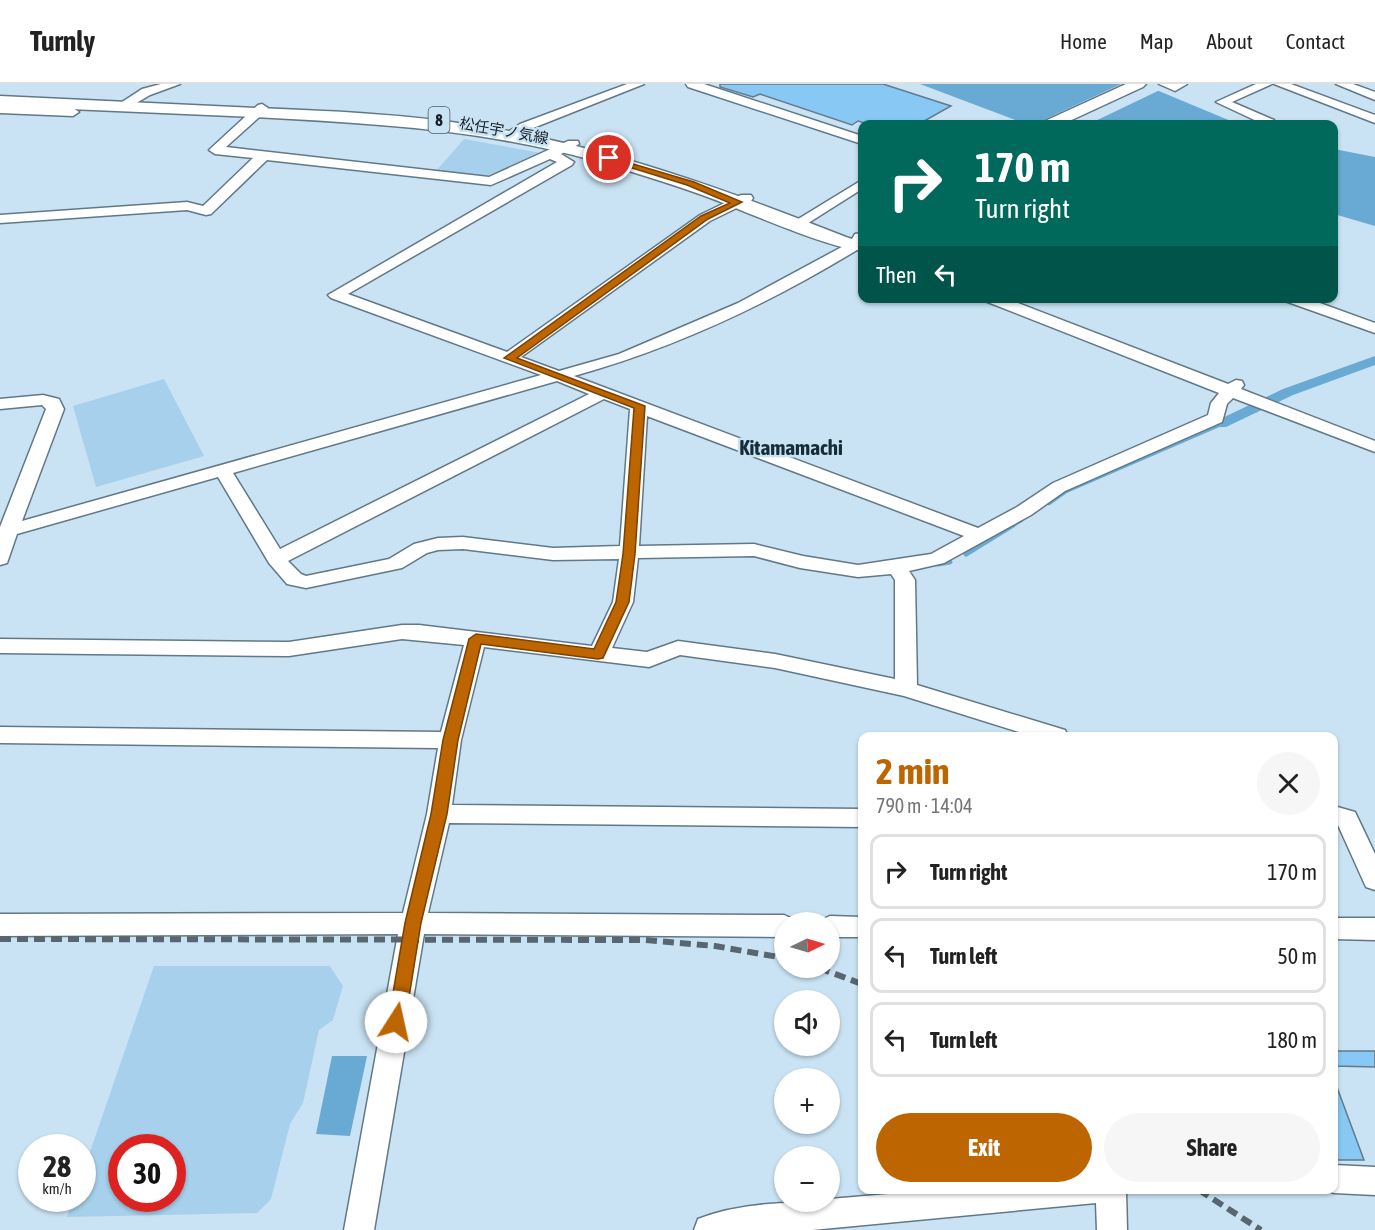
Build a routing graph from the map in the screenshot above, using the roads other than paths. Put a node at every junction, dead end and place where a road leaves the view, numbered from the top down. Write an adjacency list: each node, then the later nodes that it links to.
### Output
1 (174, 84): 14 (street)
2 (638, 84): 21 (street)
3 (692, 84): 22 (street)
4 (1138, 84): 18 (main road)
5 (1159, 84): 19 (main road)
6 (1166, 84): 7 (street)
7 (1181, 84)
8 (1266, 84): 20 (street)
9 (1280, 84): 12 (street)
10 (1342, 84): 11 (street); 12 (street)
11 (1375, 96)
12 (1314, 97): 17 (street)
13 (3, 104): 14 (main road, 松任宇ノ気線 / 8); 16 (street)
14 (125, 104): 15 (main road, 松任宇ノ気線 / 8)
15 (260, 110): 21 (main road, 松任宇ノ気線 / 8); 24 (street)
16 (73, 112)
17 (1374, 117)
18 (1061, 120)
19 (1081, 120)
20 (1263, 120)
21 (510, 134): 23 (main road, 松任宇ノ気線 / 8)
22 (858, 139)
23 (563, 149): 24 (street); 26 (main road, 松任宇ノ気線 / 8); 34 (street)
24 (263, 156): 27 (street)
25 (858, 186): 28 (street)
26 (742, 200): 28 (main road, 松任宇ノ気線 / 8); 34 (street)
27 (0, 219)
28 (801, 222): 29 (main road, 松任宇ノ気線 / 8)
29 (857, 239): 35 (street)
30 (1003, 303): 36 (street)
31 (1023, 303): 36 (street)
32 (1304, 303): 33 (street)
33 (1375, 328)
34 (509, 358): 35 (street)
35 (553, 375): 37 (street); 43 (street); 44 (street)
36 (1243, 392): 40 (street); 45 (street)
37 (604, 393): 39 (street); 48 (street)
38 (0, 404): 44 (street)
39 (639, 406): 45 (street); 46 (street)
40 (1282, 407): 41 (street); 42 (street)
41 (1375, 437)
42 (1375, 447)
43 (223, 471): 44 (street); 48 (street)
44 (5, 526): 47 (street)
45 (981, 536): 49 (street)
46 (629, 554): 48 (street); 49 (street); 52 (street)
47 (0, 559)
48 (276, 559)
49 (897, 567): 53 (street)
50 (476, 639): 51 (street); 52 (street); 57 (street)
51 (0, 646)
52 (598, 655): 53 (street)
53 (906, 689): 54 (street)
54 (1006, 729): 55 (street)
55 (1028, 732)
56 (0, 735): 57 (street)
57 (450, 740): 58 (street)
58 (439, 814): 60 (street); 62 (street)
59 (1338, 817): 61 (street)
60 (858, 818)
61 (1375, 880)
62 (413, 923): 63 (street); 64 (street); 73 (street)
63 (0, 925)
64 (774, 926)
65 (840, 927): 66 (street)
66 (858, 927)
67 (1338, 929): 68 (street)
68 (1375, 929)
69 (1338, 1179): 70 (street)
70 (1375, 1181)
71 (1048, 1194): 74 (street)
72 (1111, 1194): 75 (street)
73 (359, 1230)
74 (709, 1230)
75 (1112, 1230)

